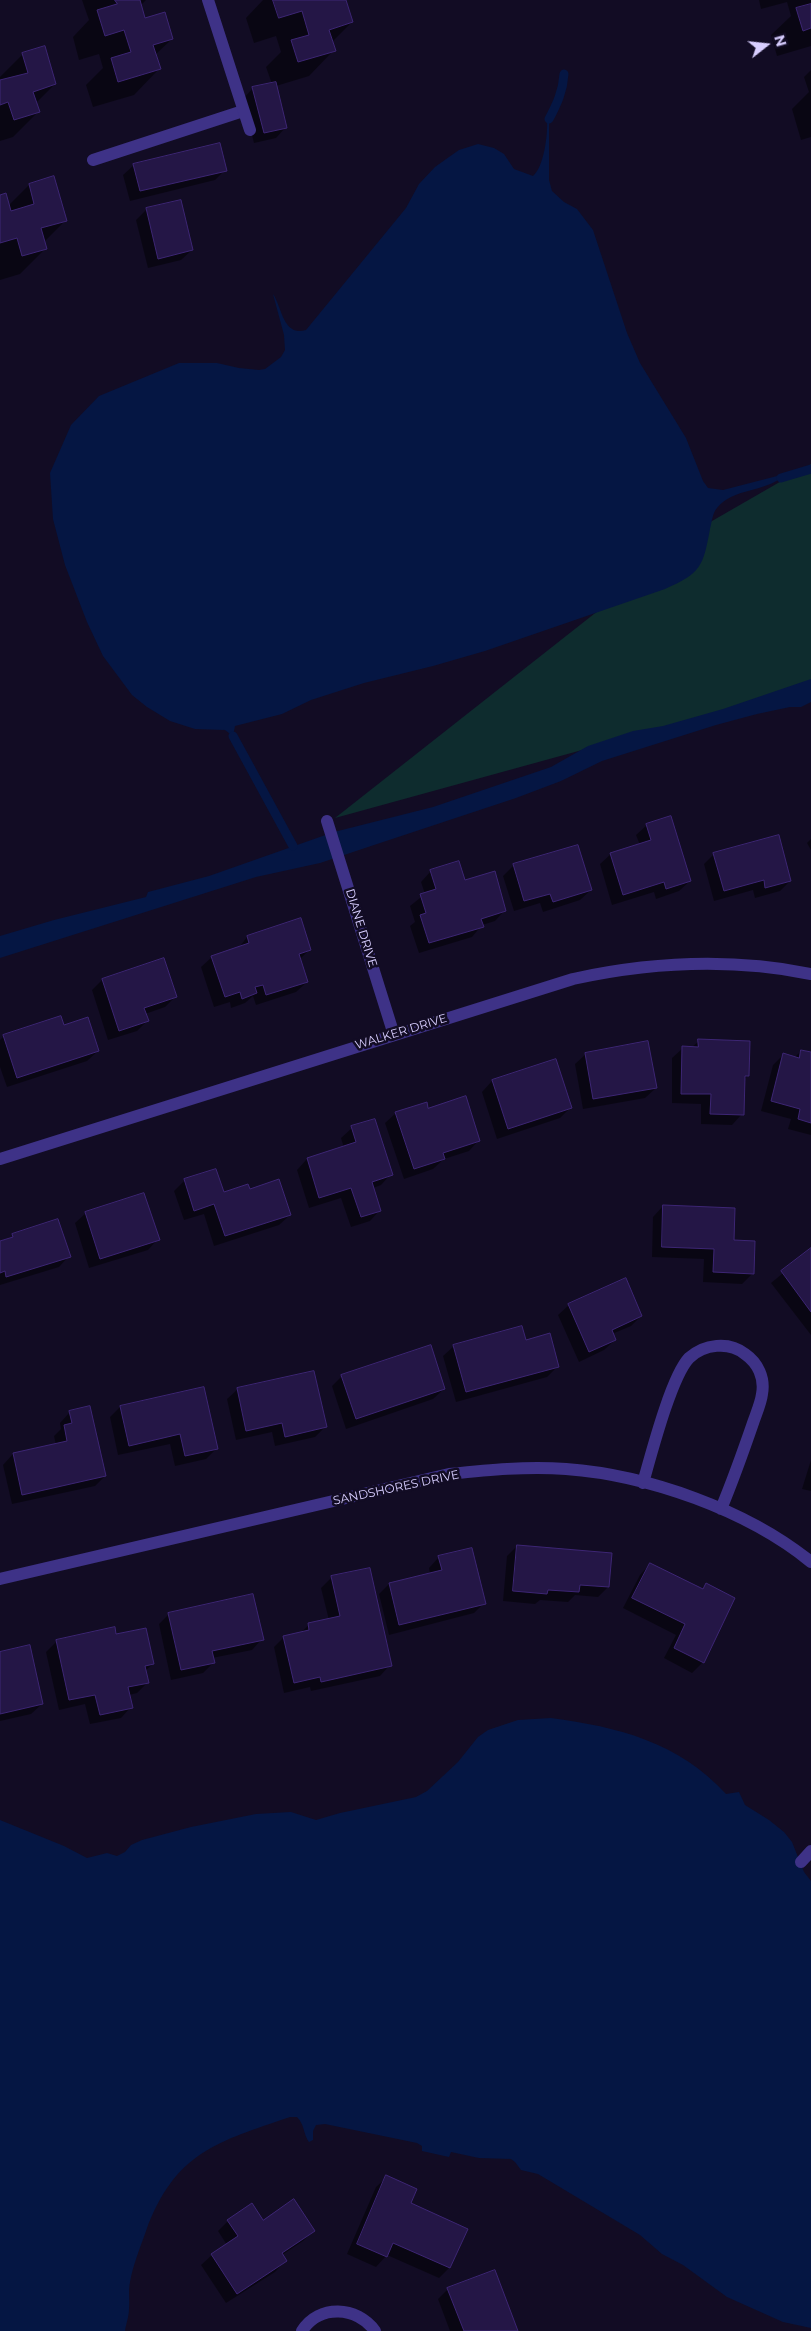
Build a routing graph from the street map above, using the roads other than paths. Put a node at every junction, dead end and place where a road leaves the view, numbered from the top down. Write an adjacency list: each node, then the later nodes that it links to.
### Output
1 (208, 0): 2 (street)
2 (243, 111): 3 (street); 4 (street)
3 (250, 130)
4 (92, 160)
5 (327, 821): 7 (street, DIANE DRIVE)
6 (811, 974): 7 (street, WALKER DRIVE)
7 (394, 1035): 8 (street, WALKER DRIVE)
8 (0, 1159)
9 (643, 1482): 10 (street, SANDSHORES DRIVE); 10 (street); 12 (street, SANDSHORES DRIVE)
10 (722, 1509): 11 (street, SANDSHORES DRIVE)
11 (811, 1562)
12 (0, 1579)
13 (811, 1851): 14 (street)
14 (801, 1862)
15 (302, 2331): 16 (street)
16 (375, 2331)

